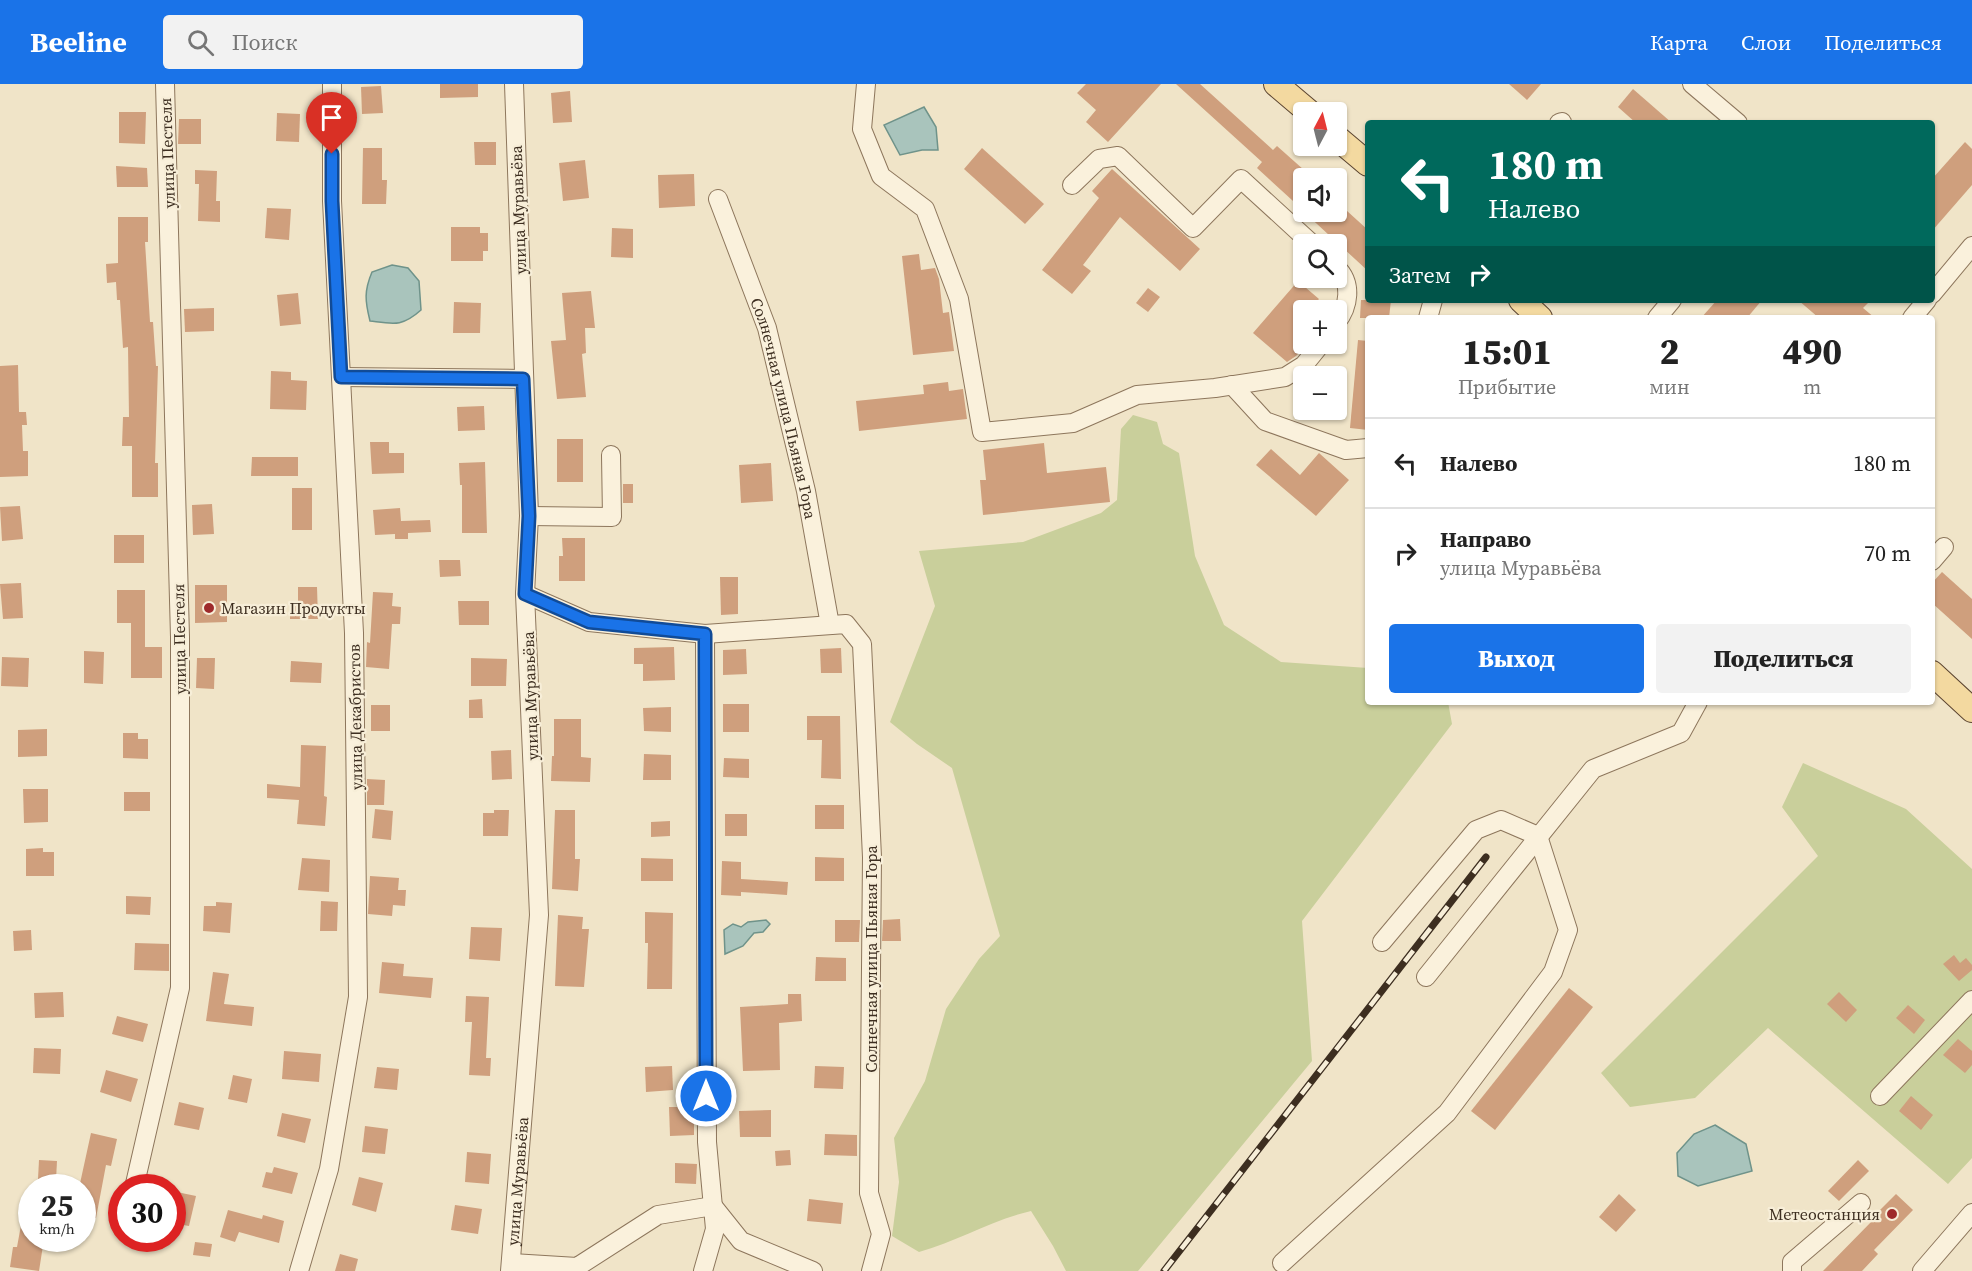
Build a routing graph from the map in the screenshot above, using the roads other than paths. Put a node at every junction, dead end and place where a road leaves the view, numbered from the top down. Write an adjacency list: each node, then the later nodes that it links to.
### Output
1 (165, 84): 42 (street, улица Пестеля)
2 (332, 84): 25 (street, улица Декабристов)
3 (514, 84): 26 (street, улица Муравьёва)
4 (866, 84): 27 (street)
5 (1276, 84): 7 (main road)
6 (1692, 84): 8 (street)
7 (1297, 102)
8 (1734, 120)
9 (1347, 146): 10 (main road)
10 (1365, 161)
11 (1072, 185): 13 (street)
12 (718, 199): 32 (street, Солнечная улица Пьяная Гора)
13 (1301, 234)
14 (1972, 246): 16 (street)
15 (1347, 287): 17 (street)
16 (1935, 290)
17 (1347, 302)
18 (1524, 303): 21 (main road)
19 (1670, 303): 22 (street)
20 (1924, 303): 23 (street)
21 (1537, 315)
22 (1660, 315)
23 (1914, 315)
24 (1313, 354): 27 (street)
25 (341, 377): 26 (street); 48 (street, улица Декабристов)
26 (523, 379): 30 (street, улица Муравьёва)
27 (1232, 386): 28 (street)
28 (1365, 448)
29 (611, 455): 30 (street)
30 (529, 516): 31 (street, улица Муравьёва)
31 (525, 594): 33 (street); 47 (street, улица Муравьёва)
32 (830, 625): 33 (street); 51 (street, Солнечная улица Пьяная Гора)
33 (705, 634): 44 (street)
34 (1935, 676): 36 (main road)
35 (1696, 705): 37 (street)
36 (1972, 710)
37 (1538, 836): 38 (street); 39 (street); 46 (street)
38 (1382, 942)
39 (1426, 977)
40 (1972, 1000): 41 (street)
41 (1880, 1096)
42 (137, 1174)
43 (1861, 1203): 52 (street)
44 (713, 1206): 47 (street); 49 (street); 50 (street)
45 (1972, 1213): 53 (street)
46 (1282, 1263)
47 (511, 1267)
48 (299, 1271)
49 (703, 1271)
50 (813, 1271)
51 (871, 1271)
52 (1792, 1271)
53 (1922, 1271)

